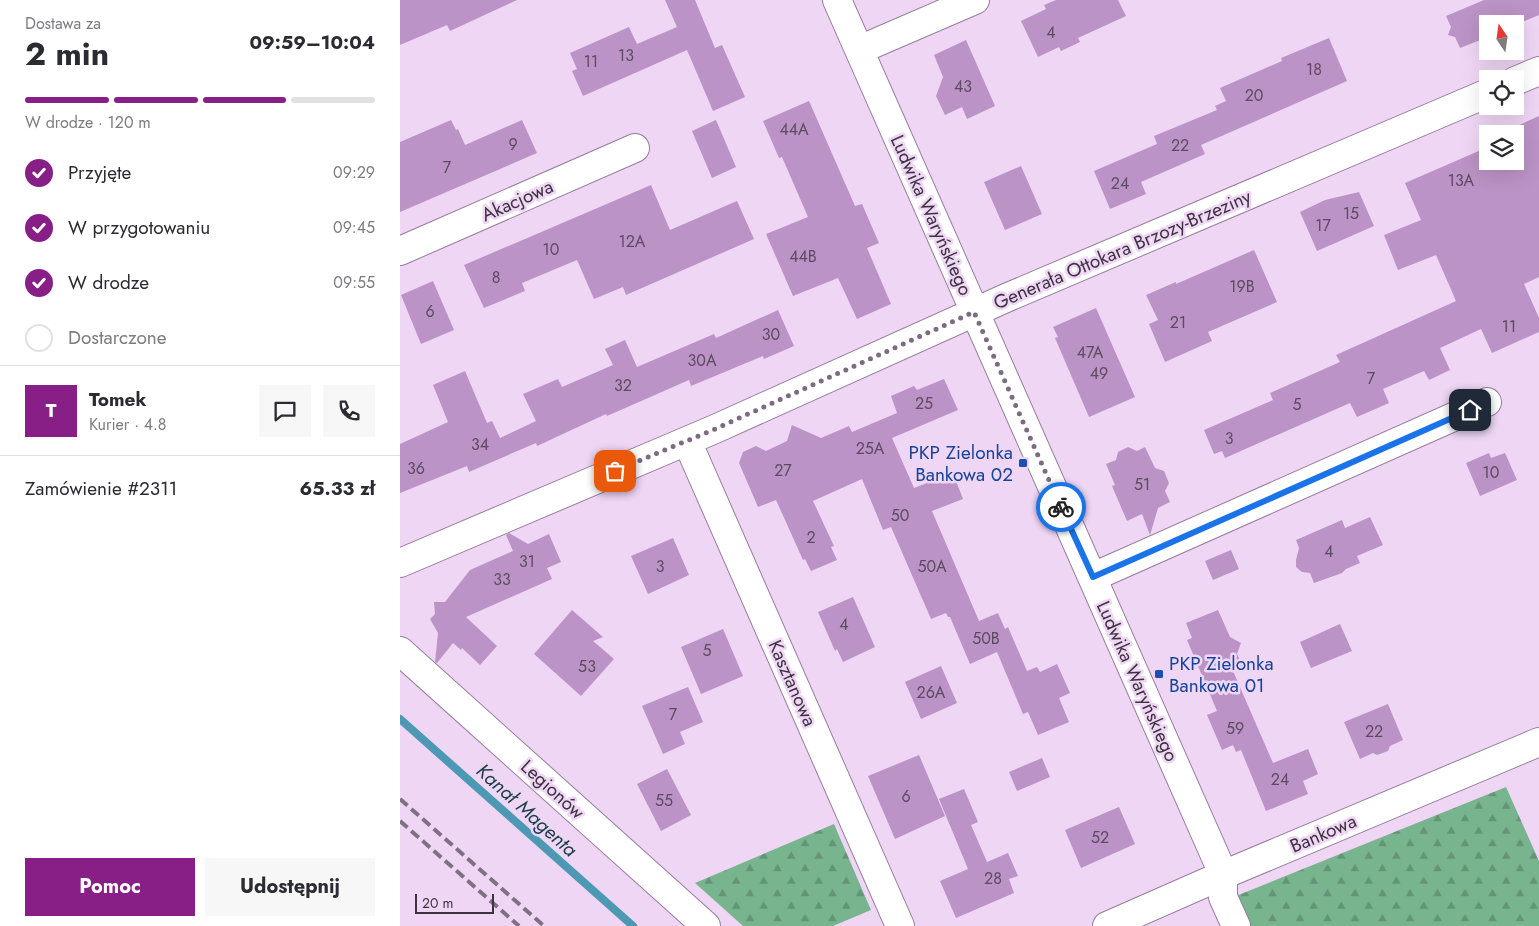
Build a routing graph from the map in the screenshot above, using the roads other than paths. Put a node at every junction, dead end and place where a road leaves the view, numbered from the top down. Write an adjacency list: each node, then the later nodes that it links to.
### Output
1 (837, 0): 3 (street, Ludwika Waryńskiego)
2 (975, 0): 3 (street)
3 (859, 50): 9 (street, Ludwika Waryńskiego)
4 (1539, 71): 5 (street)
5 (1524, 77)
6 (1479, 97): 9 (street, Generała Ottokara Brzozy-Brzeziny)
7 (635, 148): 8 (street, Akacjowa)
8 (400, 251)
9 (974, 312): 11 (street, Generała Ottokara Brzozy-Brzeziny); 13 (street, Ludwika Waryńskiego)
10 (1488, 402): 13 (street)
11 (687, 441): 12 (street, Generała Ottokara Brzozy-Brzeziny); 18 (street, Kasztanowa)
12 (400, 563)
13 (1093, 577): 16 (street, Ludwika Waryńskiego)
14 (400, 651): 17 (street, Legionów)
15 (1539, 742): 16 (street, Bankowa)
16 (1223, 875): 19 (street, Bankowa); 20 (street, Ludwika Waryńskiego)
17 (706, 926)
18 (900, 926)
19 (1107, 926)
20 (1236, 926)

